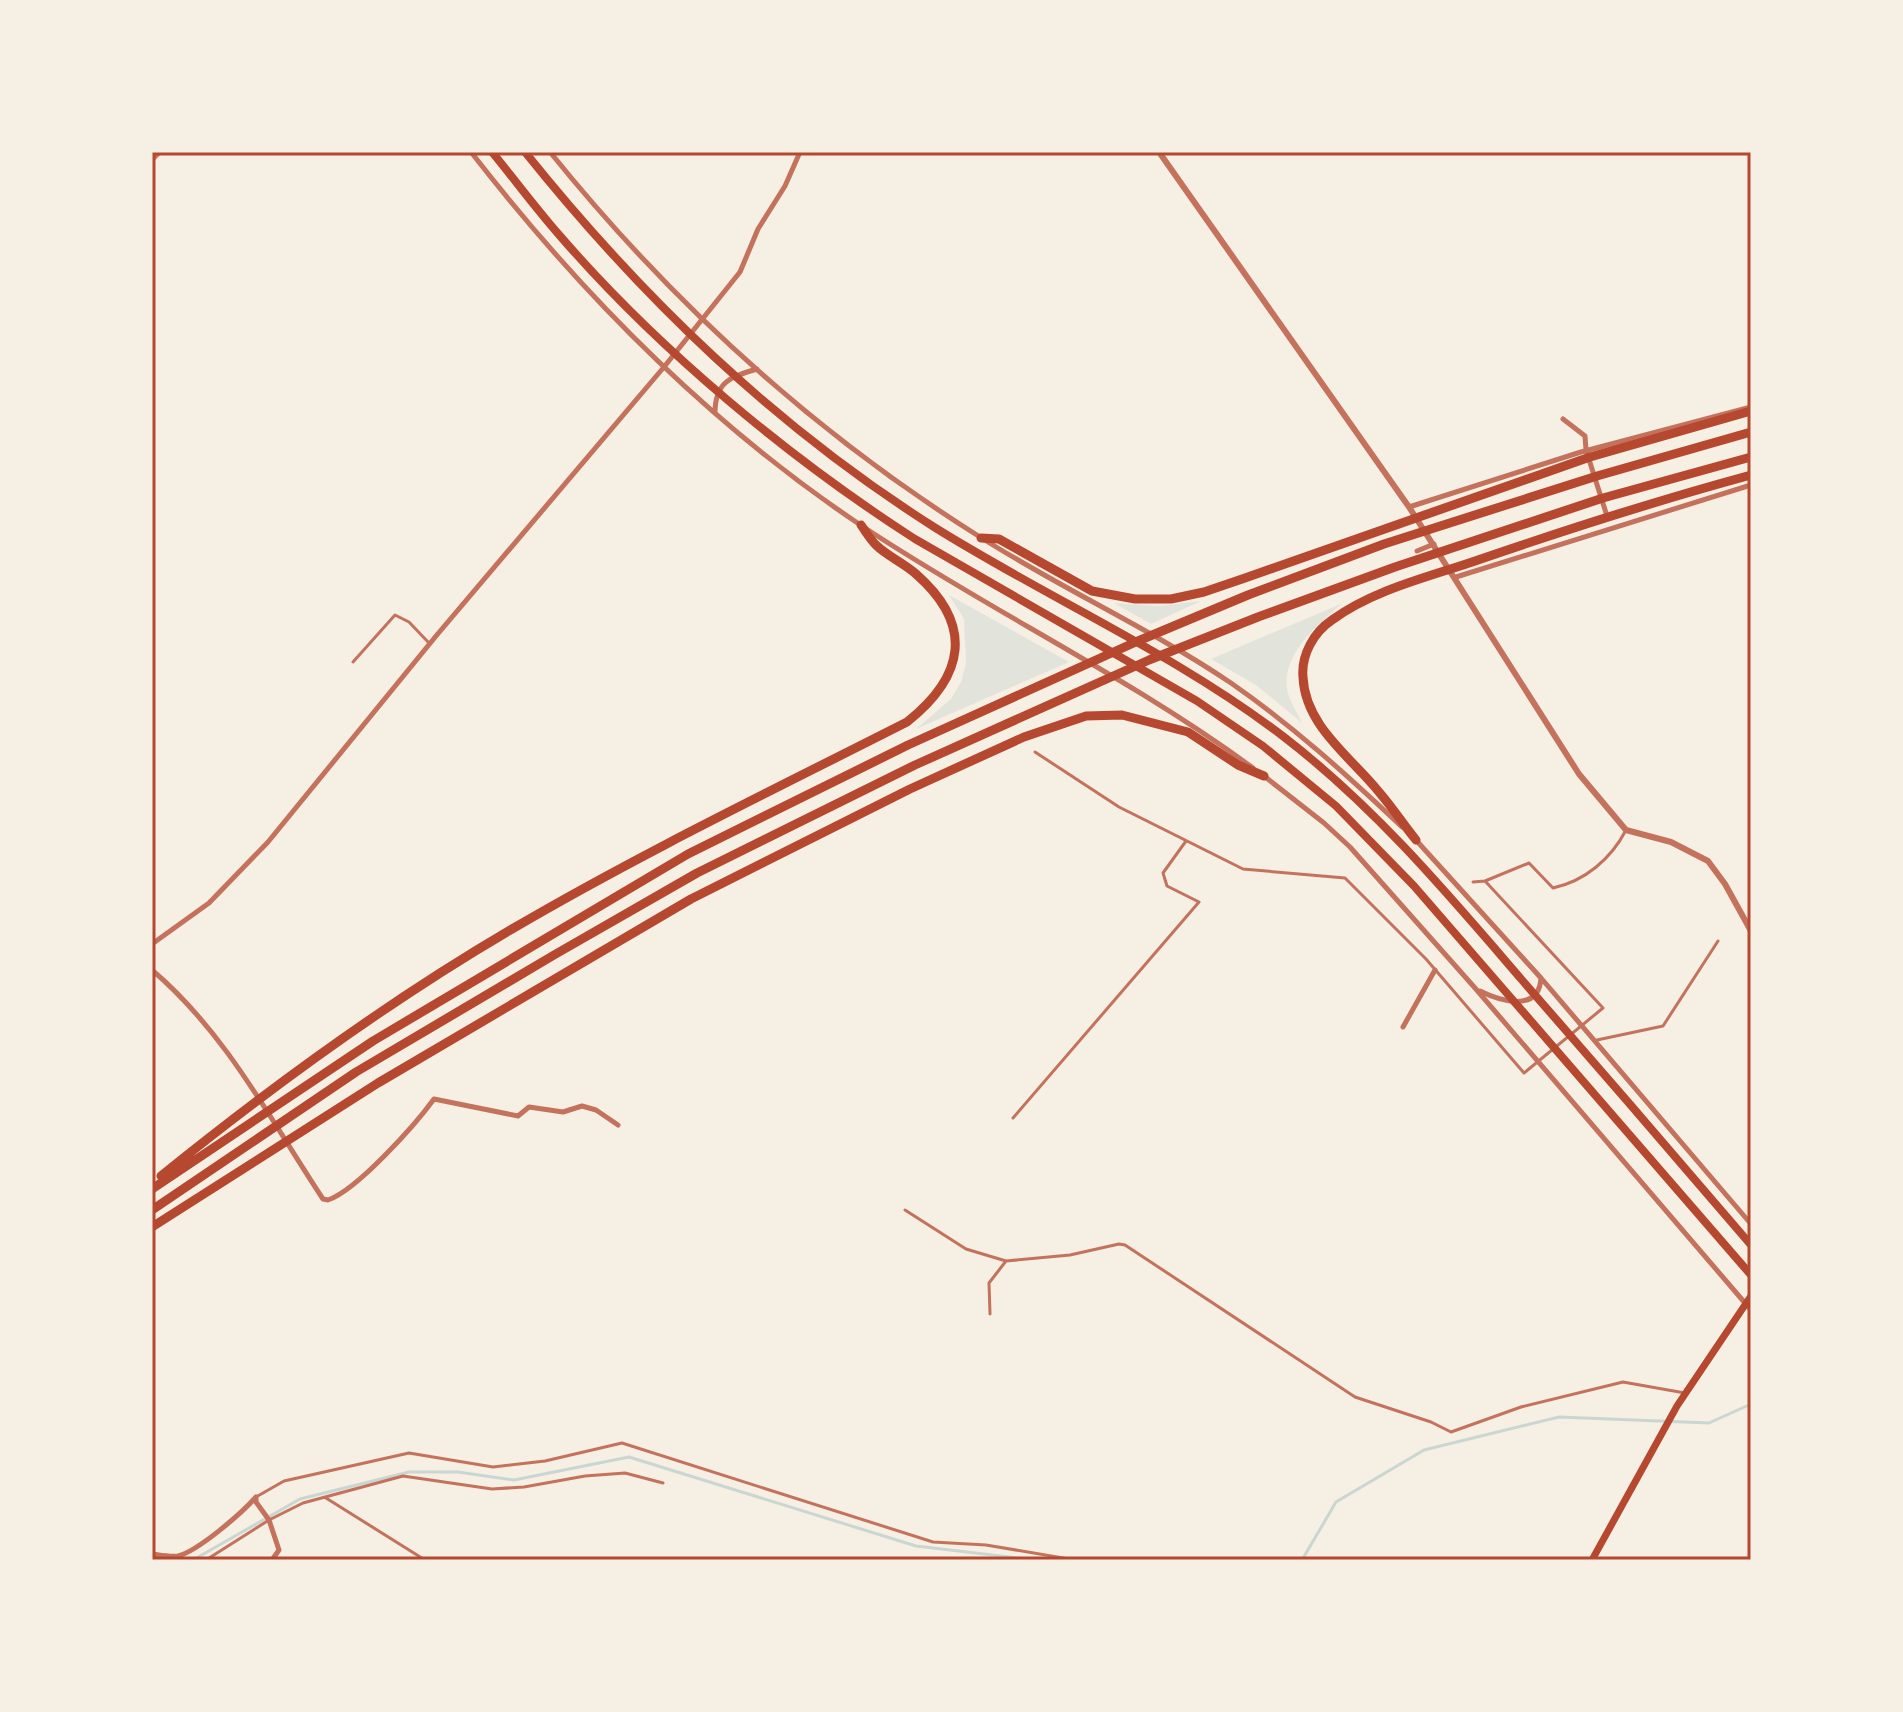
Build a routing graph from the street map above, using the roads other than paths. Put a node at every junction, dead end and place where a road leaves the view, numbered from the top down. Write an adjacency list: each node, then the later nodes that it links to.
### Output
1 (159, 152): 8 (street)
2 (471, 152): 10 (street)
3 (492, 152): 56 (main road)
4 (525, 152): 54 (main road)
5 (550, 152): 9 (street)
6 (800, 152): 9 (street)
7 (1159, 152): 20 (street)
8 (152, 159)
9 (702, 319): 10 (street); 11 (street)
10 (664, 367): 13 (street); 27 (street)
11 (758, 369): 13 (street); 23 (street)
12 (1751, 409): 16 (street); 23 (highway)
13 (715, 413): 21 (street)
14 (1563, 419): 16 (street)
15 (1751, 432): 49 (highway)
16 (1586, 450): 20 (street); 22 (street)
17 (1751, 457): 50 (highway)
18 (1751, 475): 32 (highway)
19 (1751, 485): 22 (street)
20 (1409, 507): 24 (street)
21 (861, 525): 30 (street); 49 (highway)
22 (1611, 528): 26 (street)
23 (981, 538): 32 (street)
24 (1434, 544): 25 (street); 26 (street)
25 (1417, 551)
26 (1456, 577): 31 (street)
27 (430, 643): 28 (lane); 38 (street)
28 (353, 662)
29 (1035, 752): 33 (lane)
30 (1264, 776): 42 (street); 53 (highway)
31 (1626, 830): 34 (lane); 36 (street)
32 (1416, 840): 41 (street)
33 (1186, 841): 40 (lane); 47 (lane)
34 (1485, 881): 35 (lane); 43 (lane)
35 (1473, 882)
36 (1751, 931)
37 (1718, 941): 45 (lane)
38 (152, 944)
39 (152, 970): 48 (street)
40 (1435, 970): 44 (street); 46 (lane)
41 (1541, 978): 42 (street); 43 (street)
42 (1475, 988): 46 (street)
43 (1580, 1026): 45 (street); 46 (lane)
44 (1403, 1027)
45 (1594, 1041): 52 (street)
46 (1538, 1063): 57 (street)
47 (1013, 1118)
48 (618, 1125)
49 (152, 1186)
50 (152, 1210)
51 (905, 1210): 55 (lane)
52 (1751, 1224)
53 (152, 1227)
54 (1751, 1245)
55 (1006, 1261): 59 (lane); 60 (lane)
56 (1751, 1275)
57 (1748, 1299): 58 (street); 60 (main road)
58 (1751, 1310)
59 (990, 1314)
60 (1685, 1393): 70 (main road)
61 (663, 1483): 62 (lane)
62 (326, 1498): 64 (lane); 68 (lane)
63 (256, 1500): 64 (street); 65 (street); 69 (lane)
64 (269, 1520): 66 (lane); 67 (street)
65 (152, 1554)
66 (206, 1560)
67 (272, 1560)
68 (425, 1560)
69 (1075, 1560)
70 (1592, 1560)

